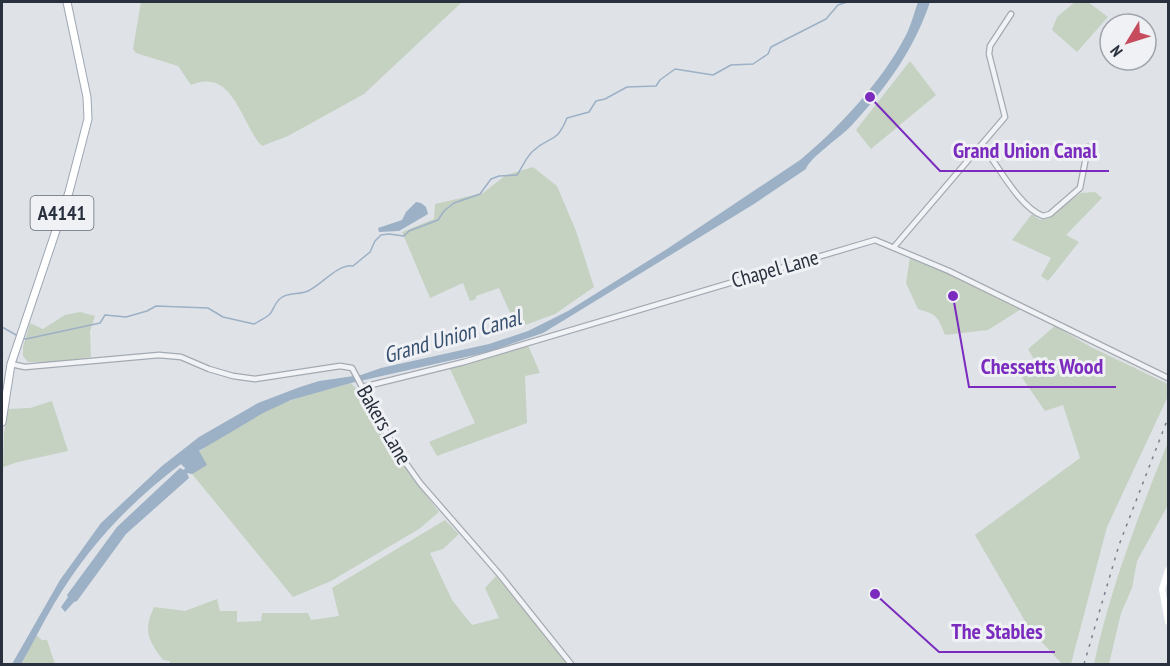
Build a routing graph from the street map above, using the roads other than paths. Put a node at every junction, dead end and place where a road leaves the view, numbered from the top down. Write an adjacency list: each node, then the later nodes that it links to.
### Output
1 (67, 2): 6 (main road, A4141)
2 (1011, 14): 3 (street)
3 (982, 145): 4 (street); 5 (street)
4 (1088, 147)
5 (894, 247): 7 (street, Chapel Lane); 8 (street, Chapel Lane)
6 (11, 364): 8 (street, Bakers Lane); 9 (main road, A4141)
7 (1168, 378)
8 (363, 387): 12 (street, Bakers Lane)
9 (2, 422)
10 (1168, 570): 11 (street)
11 (1168, 622)
12 (571, 664)

